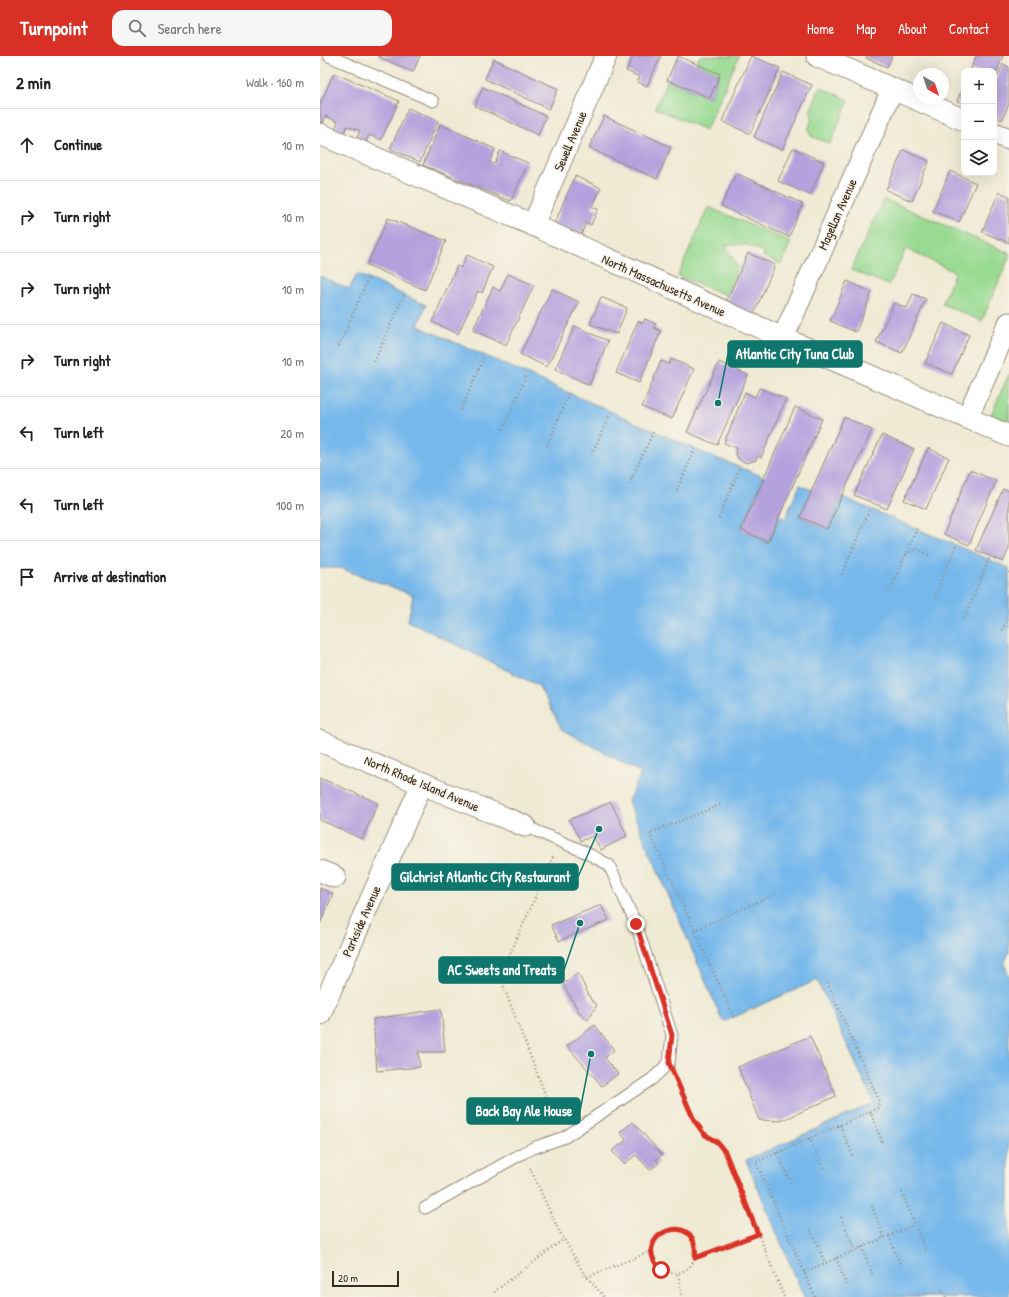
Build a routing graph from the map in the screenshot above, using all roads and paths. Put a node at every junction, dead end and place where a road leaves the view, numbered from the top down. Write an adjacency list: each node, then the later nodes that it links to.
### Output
1 (329, 56): 5 (lane)
2 (606, 56): 10 (street, Sewell Avenue)
3 (817, 56): 4 (street)
4 (892, 90): 6 (street); 14 (street, Magellan Avenue)
5 (433, 101)
6 (961, 119)
7 (320, 134): 10 (street, North Massachusetts Avenue)
8 (997, 134): 9 (street)
9 (1009, 139)
10 (533, 225): 14 (street, North Massachusetts Avenue)
11 (368, 279): 15 (path)
12 (404, 295): 17 (path)
13 (1009, 323): 22 (street)
14 (783, 338): 22 (street, North Massachusetts Avenue)
15 (339, 346)
16 (485, 355): 20 (path)
17 (374, 362)
18 (527, 374): 23 (path)
19 (569, 392): 26 (path)
20 (461, 410)
21 (610, 414): 28 (path)
22 (967, 418): 25 (street, North Massachusetts Avenue)
23 (503, 429)
24 (654, 430): 30 (path)
25 (1009, 436)
26 (547, 446)
27 (695, 449): 31 (path)
28 (592, 454)
29 (740, 467): 33 (path)
30 (629, 484)
31 (677, 490)
32 (870, 509): 39 (path)
33 (719, 518)
34 (917, 529): 36 (path)
35 (956, 545): 41 (path)
36 (906, 554): 37 (path); 40 (path)
37 (929, 555)
38 (989, 559): 43 (path)
39 (842, 574)
40 (889, 592)
41 (934, 599)
42 (1009, 616): 44 (path)
43 (964, 619)
44 (1002, 630)
45 (320, 741): 46 (street, North Rhode Island Avenue)
46 (422, 784): 48 (street, North Rhode Island Avenue); 53 (street, Parkside Avenue)
47 (720, 805): 51 (path)
48 (525, 826): 49 (lane)
49 (560, 841): 55 (lane); 58 (path)
50 (776, 894): 51 (path)
51 (694, 930): 54 (path)
52 (827, 982): 56 (path)
53 (320, 1014)
54 (734, 1017)
55 (669, 1063): 58 (lane); 72 (path)
56 (870, 1111): 57 (path); 60 (path)
57 (840, 1125): 59 (path); 63 (path)
58 (565, 1137): 62 (lane)
59 (809, 1138): 61 (path); 64 (path)
60 (884, 1144)
61 (777, 1152): 65 (path); 84 (path)
62 (523, 1153): 68 (lane); 74 (path)
63 (853, 1157)
64 (824, 1170)
65 (792, 1185)
66 (902, 1192): 70 (path)
67 (872, 1206): 75 (path)
68 (425, 1208)
69 (841, 1217): 77 (path)
70 (914, 1225): 73 (path); 79 (path)
71 (811, 1230): 82 (path)
72 (758, 1234): 80 (path); 93 (path)
73 (889, 1236): 75 (path); 83 (path)
74 (564, 1238): 87 (path); 90 (path)
75 (884, 1238): 76 (path)
76 (862, 1247): 77 (path); 86 (path)
77 (855, 1250): 81 (path)
78 (652, 1251): 80 (path); 85 (path); 87 (path)
79 (926, 1252)
80 (695, 1258): 85 (path)
81 (836, 1258): 82 (path); 88 (path)
82 (825, 1263): 84 (path)
83 (900, 1264)
84 (804, 1272): 94 (path)
85 (678, 1274): 92 (path)
86 (873, 1276)
87 (587, 1277): 91 (path)
88 (847, 1286)
89 (942, 1289): 95 (path)
90 (494, 1292)
91 (604, 1297)
92 (682, 1297)
93 (784, 1297)
94 (815, 1297)
95 (946, 1297)

